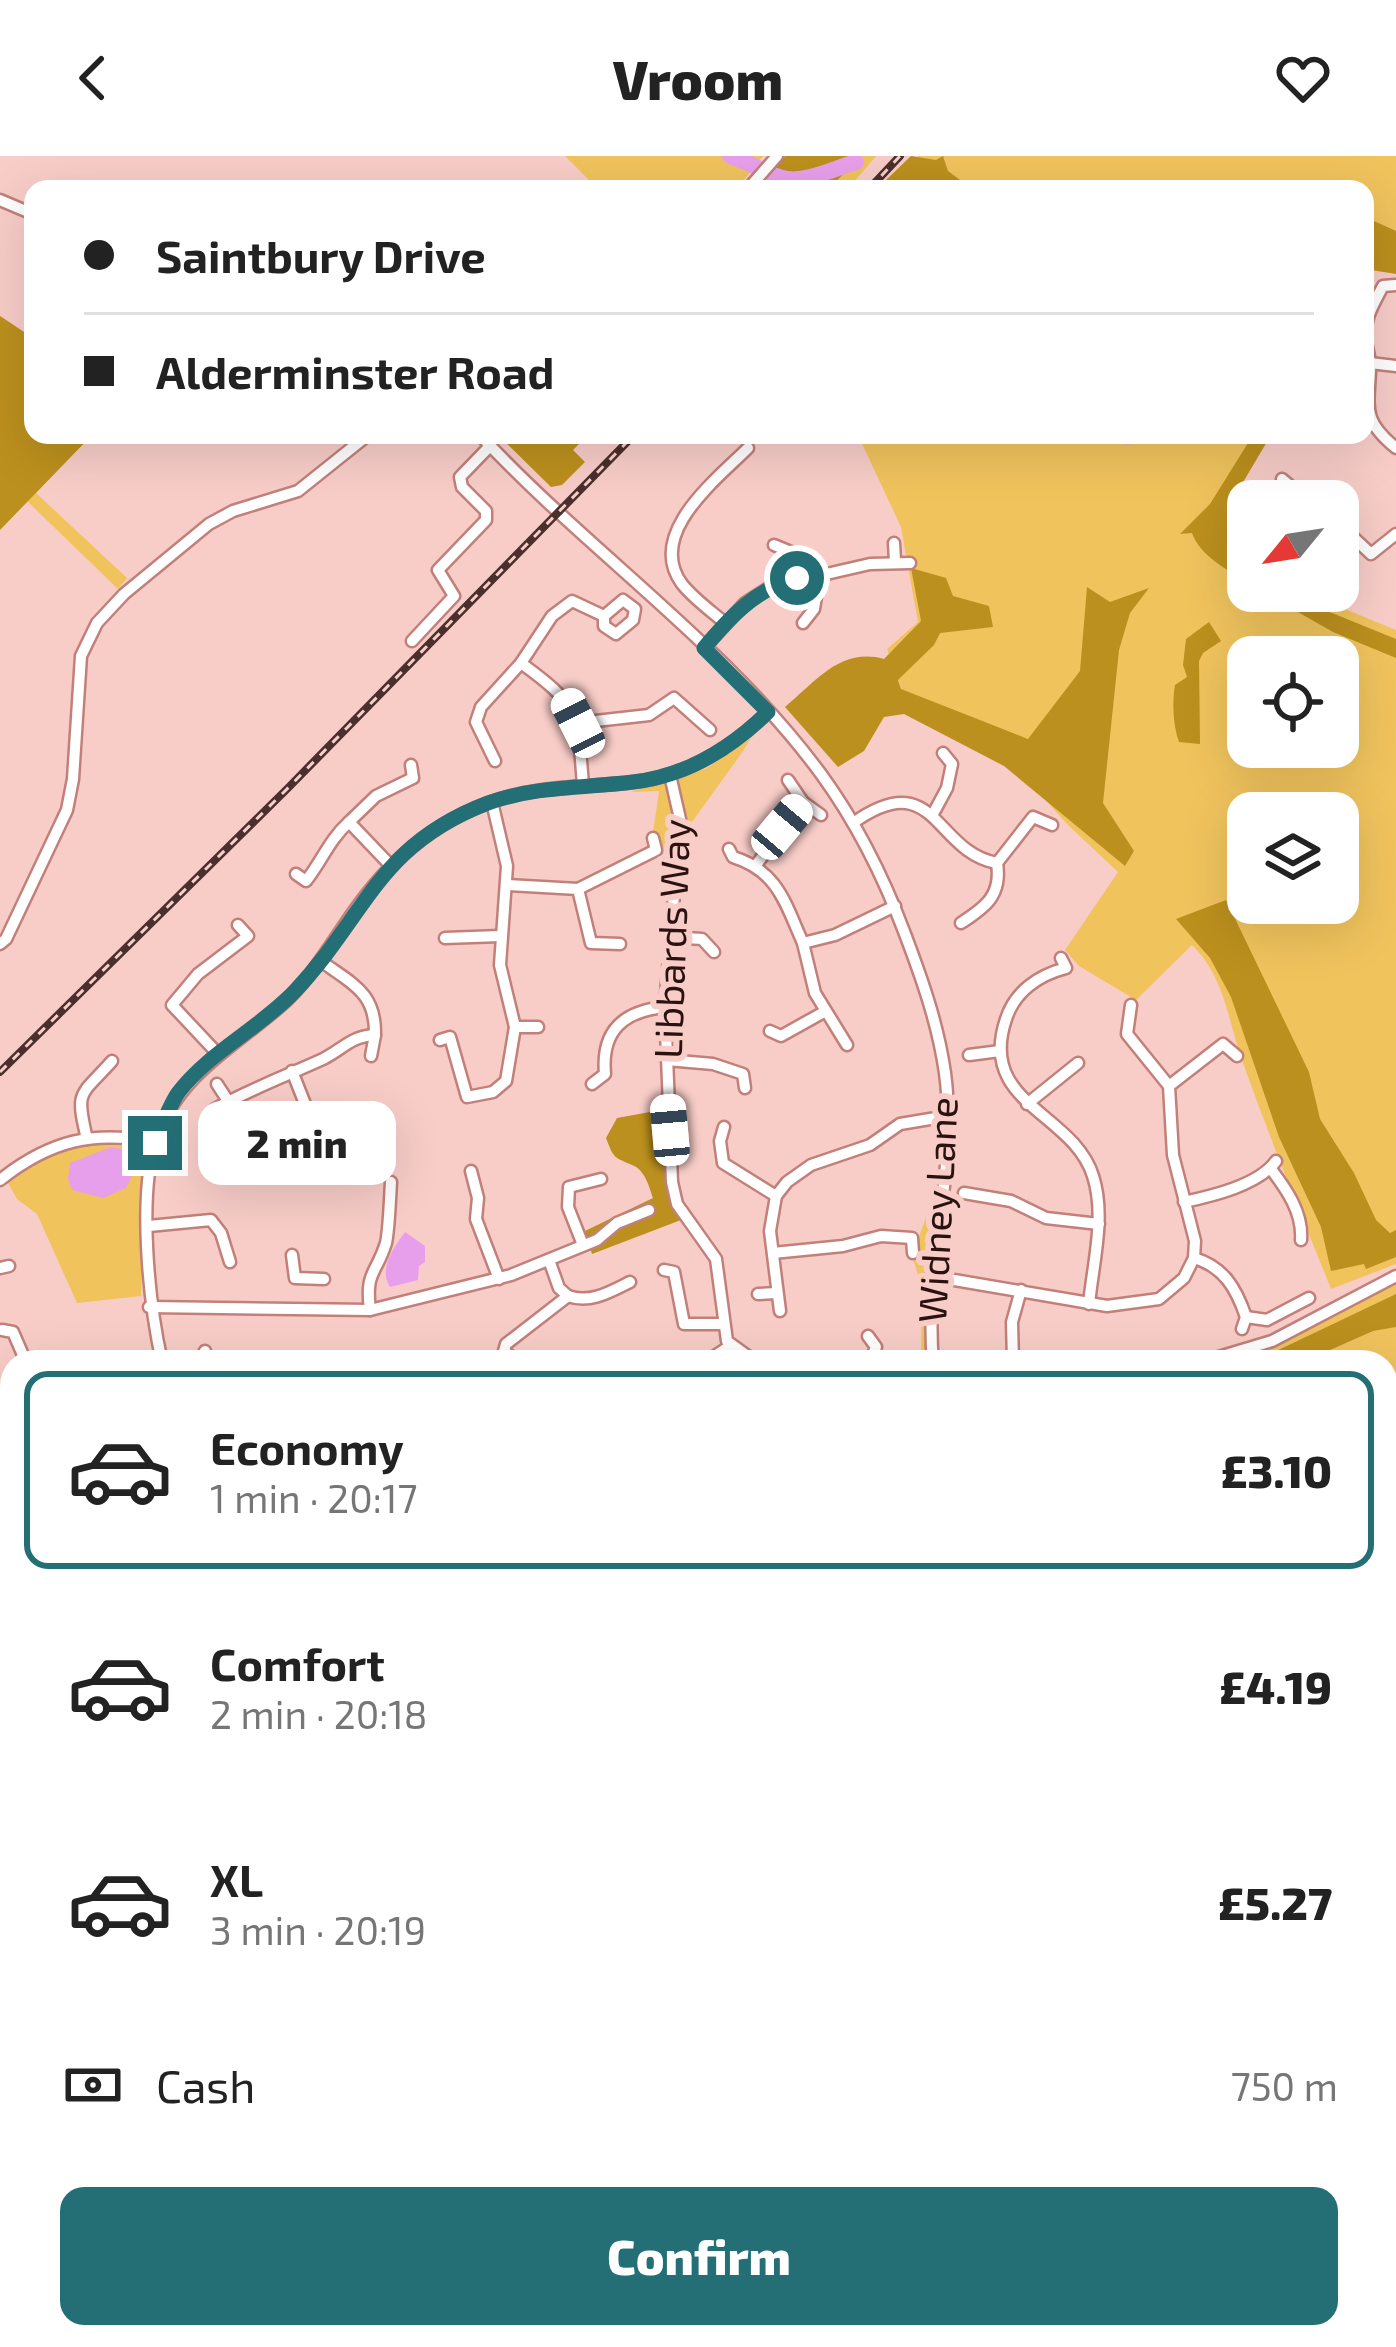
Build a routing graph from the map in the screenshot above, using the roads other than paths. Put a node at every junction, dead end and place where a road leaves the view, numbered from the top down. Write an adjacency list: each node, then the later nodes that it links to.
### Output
1 (357, 444): 57 (street)
2 (490, 446): 19 (street); 20 (street, Widney Lane)
3 (748, 448): 17 (street)
4 (1396, 534): 10 (street)
5 (802, 540): 9 (street)
6 (894, 543): 11 (street)
7 (1359, 543): 10 (street)
8 (774, 545): 9 (street)
9 (791, 552): 15 (street)
10 (1371, 554): 13 (street)
11 (895, 561): 12 (street); 14 (street)
12 (910, 563)
13 (1380, 566)
14 (819, 578): 15 (street); 18 (street)
15 (792, 580): 17 (street)
16 (604, 616): 21 (street)
17 (725, 623): 20 (street)
18 (803, 623)
19 (412, 641)
20 (704, 648): 22 (street, Widney Lane)
21 (521, 663): 23 (street); 26 (street)
22 (768, 712): 27 (street); 36 (street, Widney Lane)
23 (578, 723): 24 (street); 30 (street)
24 (710, 730)
25 (944, 752): 33 (street)
26 (495, 761)
27 (670, 775): 30 (street); 52 (street, Libbards Way)
28 (414, 777): 35 (street)
29 (788, 780): 32 (street)
30 (583, 785): 31 (street)
31 (492, 802): 42 (street); 44 (street)
32 (803, 802): 34 (street); 41 (street)
33 (933, 814): 36 (street); 40 (street)
34 (821, 815)
35 (349, 822): 42 (street); 43 (street)
36 (853, 823): 46 (street, Widney Lane)
37 (1052, 825): 40 (street)
38 (657, 848): 45 (street)
39 (729, 858): 41 (street)
40 (997, 863): 47 (street)
41 (757, 865): 56 (street)
42 (391, 866): 60 (street)
43 (306, 881)
44 (506, 885): 45 (street); 51 (street)
45 (578, 889): 58 (street)
46 (895, 906): 56 (street); 92 (street, Widney Lane)
47 (961, 923)
48 (238, 925): 50 (street)
49 (708, 926): 53 (street)
50 (248, 936): 54 (street); 74 (street)
51 (500, 936): 55 (street); 65 (street)
52 (670, 937): 53 (street); 63 (street, Libbards Way)
53 (702, 939): 59 (street)
54 (265, 942)
55 (454, 943)
56 (803, 943): 64 (street)
57 (0, 944)
58 (620, 944)
59 (714, 952)
60 (321, 961): 68 (street); 74 (street)
61 (1066, 967): 73 (street)
62 (1130, 1005): 67 (street)
63 (665, 1007): 78 (street, Libbards Way); 86 (street)
64 (824, 1012): 70 (street); 72 (street)
65 (514, 1027): 66 (street); 69 (street)
66 (538, 1028)
67 (1127, 1034): 71 (street); 87 (street)
68 (375, 1035): 77 (street); 81 (street)
69 (449, 1037)
70 (778, 1039)
71 (1111, 1042)
72 (847, 1045)
73 (1000, 1051): 75 (street); 89 (street)
74 (218, 1054): 95 (street)
75 (969, 1055)
76 (1237, 1055): 87 (street)
77 (371, 1056)
78 (667, 1060): 83 (street); 135 (street, Libbards Way)
79 (112, 1061): 82 (street)
80 (1081, 1062): 89 (street)
81 (292, 1071): 88 (street); 91 (street)
82 (102, 1072): 84 (street); 94 (street)
83 (747, 1077)
84 (115, 1083)
85 (217, 1084): 88 (street)
86 (592, 1084)
87 (1168, 1086): 102 (street)
88 (228, 1101): 90 (street)
89 (1027, 1104): 106 (street)
90 (215, 1109)
91 (307, 1109)
92 (948, 1116): 101 (street); 117 (street, Widney Lane)
93 (724, 1127): 101 (street)
94 (87, 1139): 95 (street); 98 (street)
95 (155, 1143): 107 (street)
96 (471, 1171): 120 (street)
97 (602, 1179): 109 (street)
98 (0, 1180)
99 (391, 1182): 132 (street)
100 (964, 1193): 106 (street)
101 (776, 1196): 110 (street)
102 (1184, 1202): 108 (street); 114 (street)
103 (221, 1208): 105 (street)
104 (649, 1210): 109 (street)
105 (211, 1220): 107 (street); 113 (street)
106 (1099, 1224): 129 (street)
107 (149, 1226): 130 (street)
108 (1301, 1240)
109 (583, 1246): 115 (street)
110 (772, 1253): 111 (street); 125 (street)
111 (913, 1253)
112 (292, 1255): 121 (street)
113 (225, 1257)
114 (1194, 1258): 128 (street); 129 (street)
115 (549, 1260): 120 (street); 127 (street)
116 (673, 1268): 135 (street)
117 (932, 1276): 123 (street); 145 (street, Widney Lane)
118 (1396, 1276): 147 (street)
119 (324, 1279): 121 (street)
120 (499, 1279): 132 (street)
121 (309, 1282): 131 (street)
122 (630, 1282): 124 (street)
123 (1021, 1290): 129 (street); 146 (street)
124 (608, 1293): 127 (street); 133 (street)
125 (777, 1293): 126 (street); 134 (street)
126 (758, 1294)
127 (568, 1296): 141 (street)
128 (1310, 1298)
129 (1089, 1304)
130 (149, 1306): 131 (street); 139 (street)
131 (312, 1310): 132 (street)
132 (370, 1310)
133 (614, 1310)
134 (780, 1310)
135 (722, 1324): 138 (street, Libbards Way)
136 (493, 1340): 140 (street)
137 (877, 1343): 144 (street)
138 (730, 1346): 142 (street); 143 (street)
139 (159, 1350)
140 (503, 1350)
141 (505, 1350)
142 (721, 1350)
143 (736, 1350)
144 (874, 1350)
145 (933, 1350)
146 (1013, 1350)
147 (1242, 1350)

